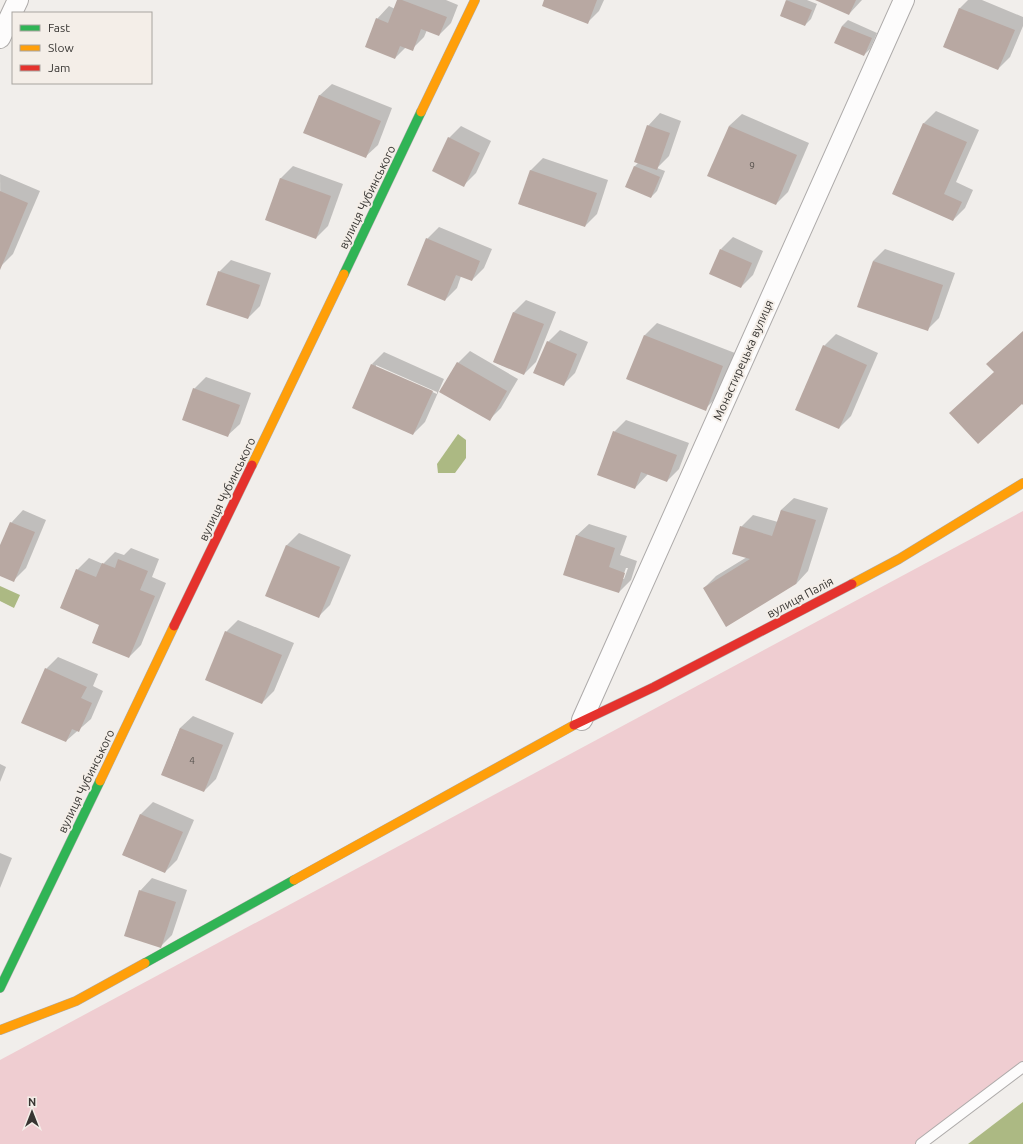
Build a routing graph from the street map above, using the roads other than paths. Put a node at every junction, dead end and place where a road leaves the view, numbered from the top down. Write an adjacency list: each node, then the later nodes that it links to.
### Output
1 (18, 0): 4 (street)
2 (476, 0): 9 (street, вулиця Чубинського)
3 (904, 0): 8 (street, Монастирецька вулиця)
4 (12, 12)
5 (12, 13): 6 (street)
6 (0, 38)
7 (1023, 483): 8 (street, вулиця Палія)
8 (582, 720): 10 (street, вулиця Палія)
9 (0, 988)
10 (0, 1030)
11 (1023, 1067): 12 (lane)
12 (921, 1144)

